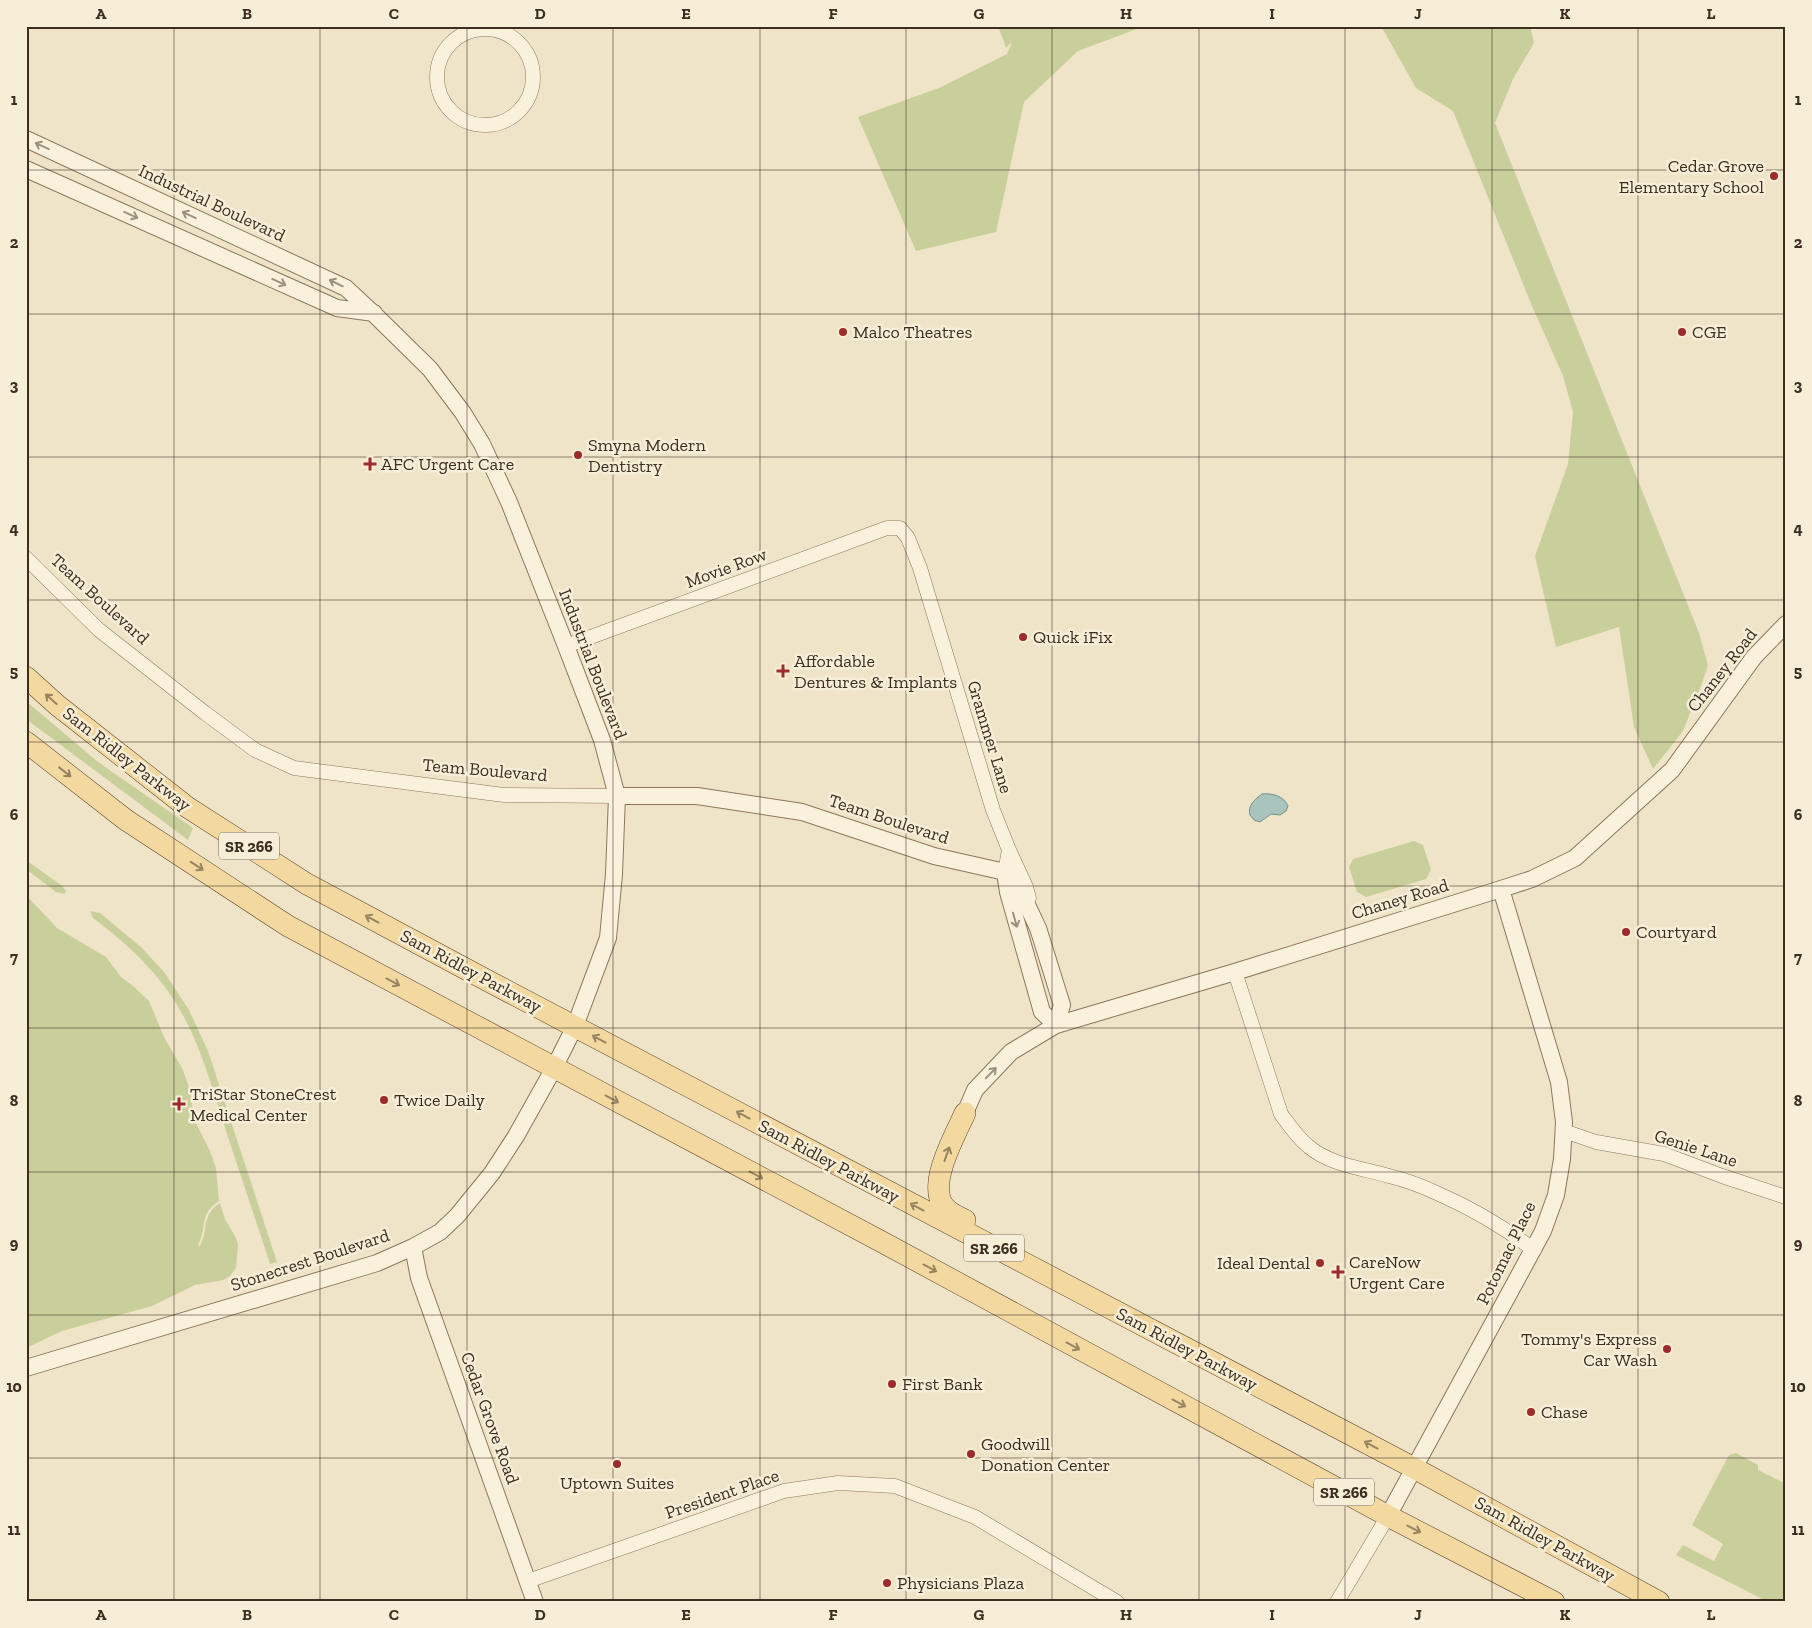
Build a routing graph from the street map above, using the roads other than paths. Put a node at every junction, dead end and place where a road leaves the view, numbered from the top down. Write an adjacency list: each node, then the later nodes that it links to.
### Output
1 (487, 28): 1 (street)
2 (26, 139): 4 (street, Industrial Boulevard, one-way to 2)
3 (26, 170): 4 (street, one-way to 4)
4 (374, 314): 8 (street, Industrial Boulevard)
5 (900, 528): 8 (street, Movie Row); 12 (street, Grammer Lane)
6 (26, 558): 11 (street, Team Boulevard)
7 (1786, 624): 14 (street, Chaney Road)
8 (566, 646): 11 (street, Industrial Boulevard)
9 (26, 677): 20 (main road, Sam Ridley Parkway / SR 266, one-way to 9)
10 (26, 742): 21 (main road, SR 266, one-way to 21)
11 (617, 796): 13 (street, Team Boulevard); 20 (street, Industrial Boulevard)
12 (1009, 850): 13 (street); 15 (street, Grammer Lane)
13 (1005, 872): 15 (street); 17 (street, one-way to 17)
14 (1501, 889): 18 (street, Chaney Road); 23 (street, Potomac Place)
15 (1038, 928): 16 (street)
16 (1048, 961): 17 (street); 19 (street)
17 (1028, 967): 19 (street)
18 (1235, 972): 19 (street, Chaney Road); 26 (street)
19 (1056, 1025): 22 (street, Chaney Road, one-way to 19)
20 (575, 1026): 21 (street, Industrial Boulevard); 27 (main road, Sam Ridley Parkway / SR 266, one-way to 20)
21 (554, 1068): 25 (street, Stonecrest Boulevard); 30 (main road, SR 266, one-way to 30)
22 (965, 1113): 27 (main road, one-way to 22)
23 (1564, 1131): 24 (street, Genie Lane); 26 (street, Potomac Place)
24 (1786, 1197)
25 (413, 1247): 28 (street, Stonecrest Boulevard); 31 (street, Cedar Grove Road)
26 (1534, 1250): 29 (street, Potomac Place)
27 (1133, 1320): 29 (main road, Sam Ridley Parkway / SR 266, one-way to 27)
28 (26, 1368)
29 (1414, 1468): 30 (street, Potomac Place); 36 (main road, Sam Ridley Parkway / SR 266)
30 (1388, 1516): 34 (street, Potomac Place); 35 (main road, SR 266, one-way to 35)
31 (528, 1581): 32 (street, Cedar Grove Road); 33 (street, President Place)
32 (535, 1602)
33 (1116, 1602)
34 (1337, 1602)
35 (1554, 1602)
36 (1659, 1602)

